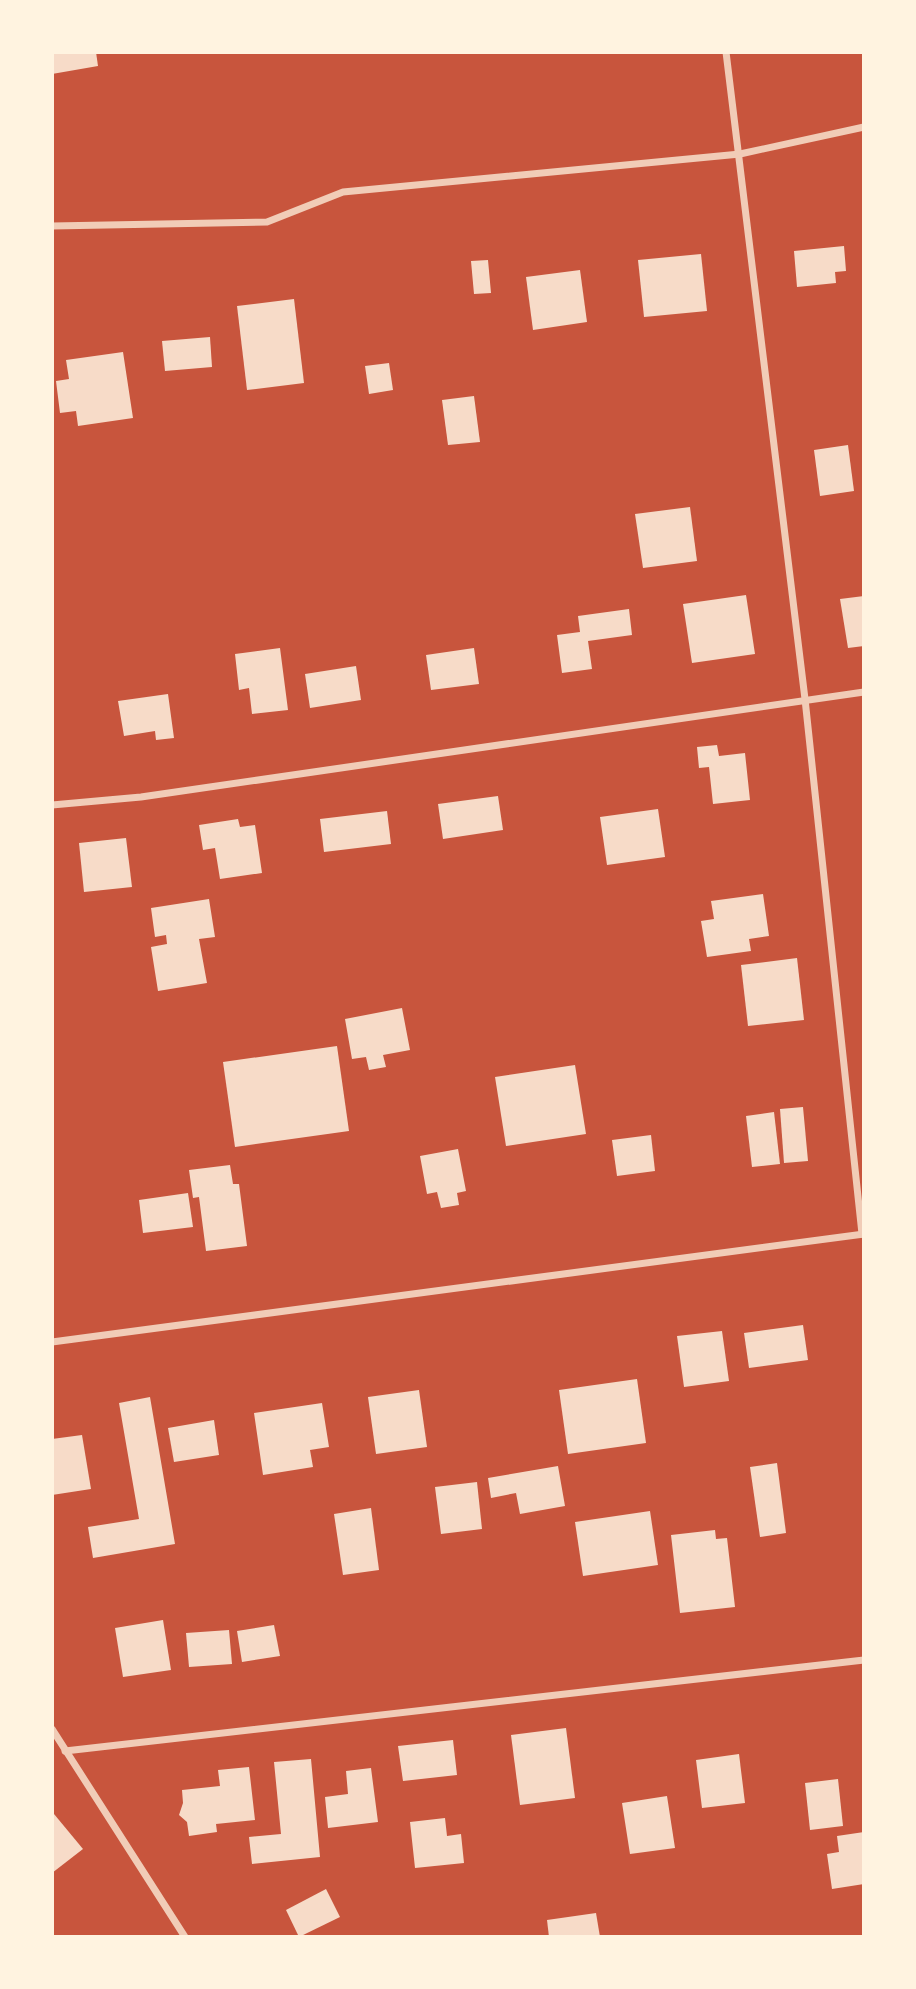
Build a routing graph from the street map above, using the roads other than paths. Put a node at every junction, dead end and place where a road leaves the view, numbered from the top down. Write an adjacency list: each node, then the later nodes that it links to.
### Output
1 (726, 52): 3 (street)
2 (863, 127): 3 (street)
3 (740, 154): 4 (street); 6 (street)
4 (52, 226)
5 (863, 692): 6 (street)
6 (805, 699): 7 (street); 8 (street)
7 (52, 805)
8 (862, 1234): 9 (street)
9 (52, 1342)
10 (863, 1660): 12 (street)
11 (52, 1729): 12 (street)
12 (65, 1751): 13 (street)
13 (186, 1937)

